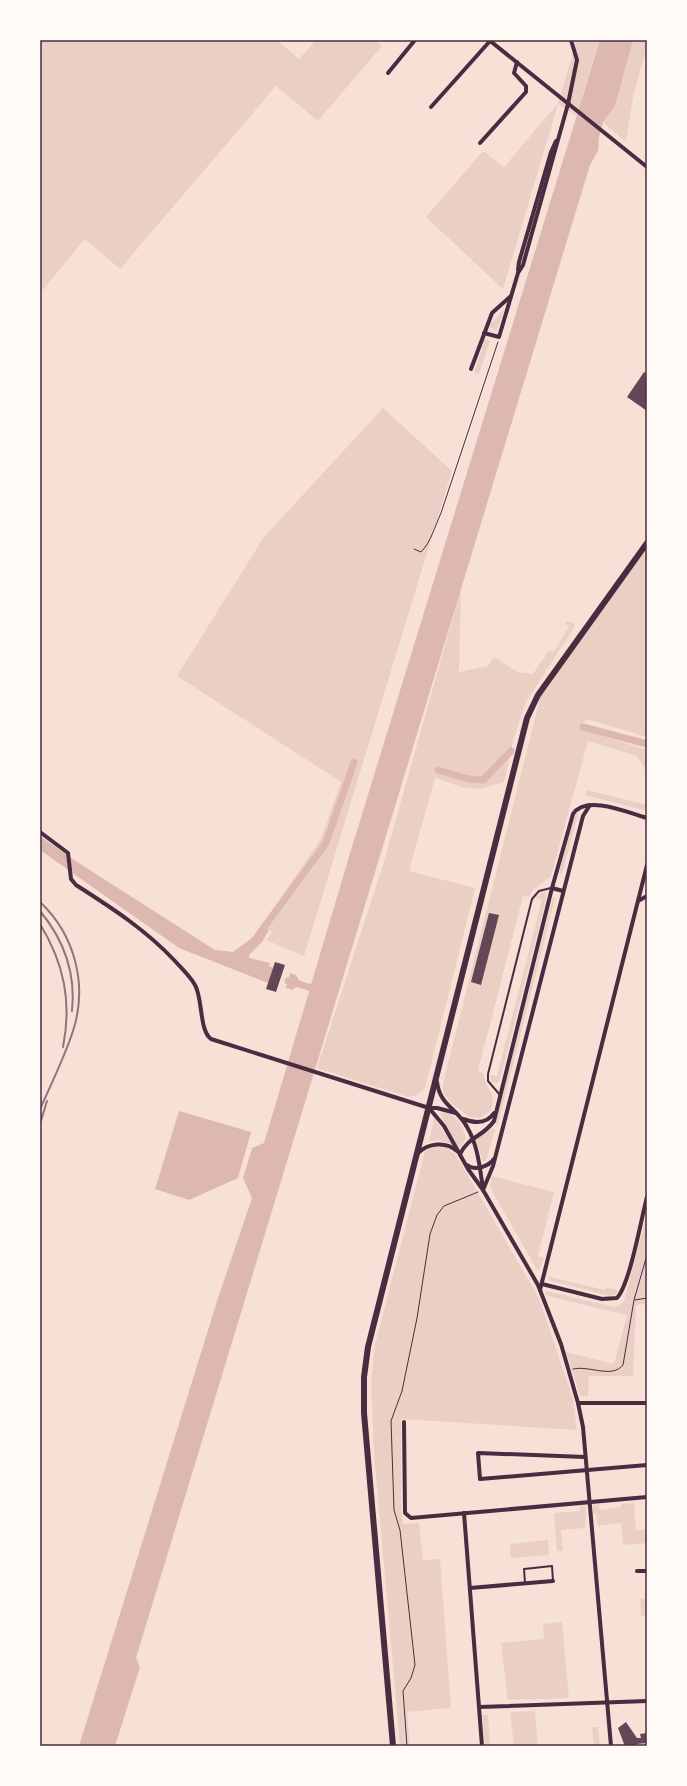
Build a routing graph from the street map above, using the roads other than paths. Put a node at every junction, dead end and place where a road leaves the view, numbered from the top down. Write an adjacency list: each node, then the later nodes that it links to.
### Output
1 (416, 40): 5 (street)
2 (489, 40): 4 (street); 7 (street)
3 (571, 40): 6 (street)
4 (517, 62): 6 (street); 8 (street)
5 (388, 73)
6 (568, 104): 9 (street); 10 (street)
7 (431, 107)
8 (480, 143)
9 (647, 167)
10 (511, 296): 11 (street); 11 (street)
11 (484, 333): 12 (street)
12 (471, 369)
13 (647, 543): 22 (main road)
14 (590, 804): 15 (street); 18 (street); 19 (street)
15 (647, 818)
16 (40, 832): 24 (street)
17 (647, 865): 21 (street)
18 (552, 888): 19 (street); 23 (street); 23 (lane)
19 (563, 891): 31 (street)
20 (647, 896): 21 (street)
21 (638, 901): 36 (street)
22 (436, 1079): 24 (main road); 26 (street)
23 (500, 1095): 25 (street)
24 (429, 1108): 26 (street); 29 (main road); 30 (street)
25 (497, 1109): 27 (street); 28 (street)
26 (456, 1113): 27 (street)
27 (462, 1118): 28 (street)
28 (473, 1139): 30 (street); 33 (street)
29 (417, 1154): 30 (street); 55 (main road)
30 (460, 1154): 32 (street)
31 (496, 1155): 33 (street); 34 (street)
32 (464, 1162): 33 (street); 34 (street)
33 (480, 1168): 34 (street)
34 (483, 1190): 37 (street)
35 (647, 1198): 36 (street)
36 (542, 1284): 37 (street)
37 (540, 1290): 38 (street)
38 (578, 1402): 39 (street); 41 (street)
39 (647, 1403)
40 (404, 1422): 46 (street)
41 (585, 1457): 43 (street); 43 (street)
42 (647, 1464): 43 (street)
43 (586, 1470): 45 (street)
44 (647, 1497): 45 (street)
45 (589, 1502): 46 (street); 53 (street)
46 (464, 1513): 51 (street)
47 (637, 1571): 48 (street)
48 (647, 1571)
49 (553, 1580): 50 (street); 50 (lane)
50 (525, 1583): 51 (street)
51 (470, 1588): 54 (street)
52 (647, 1701): 53 (street)
53 (607, 1703): 54 (street); 57 (street)
54 (479, 1707): 56 (street)
55 (393, 1746)
56 (482, 1746)
57 (611, 1746)

